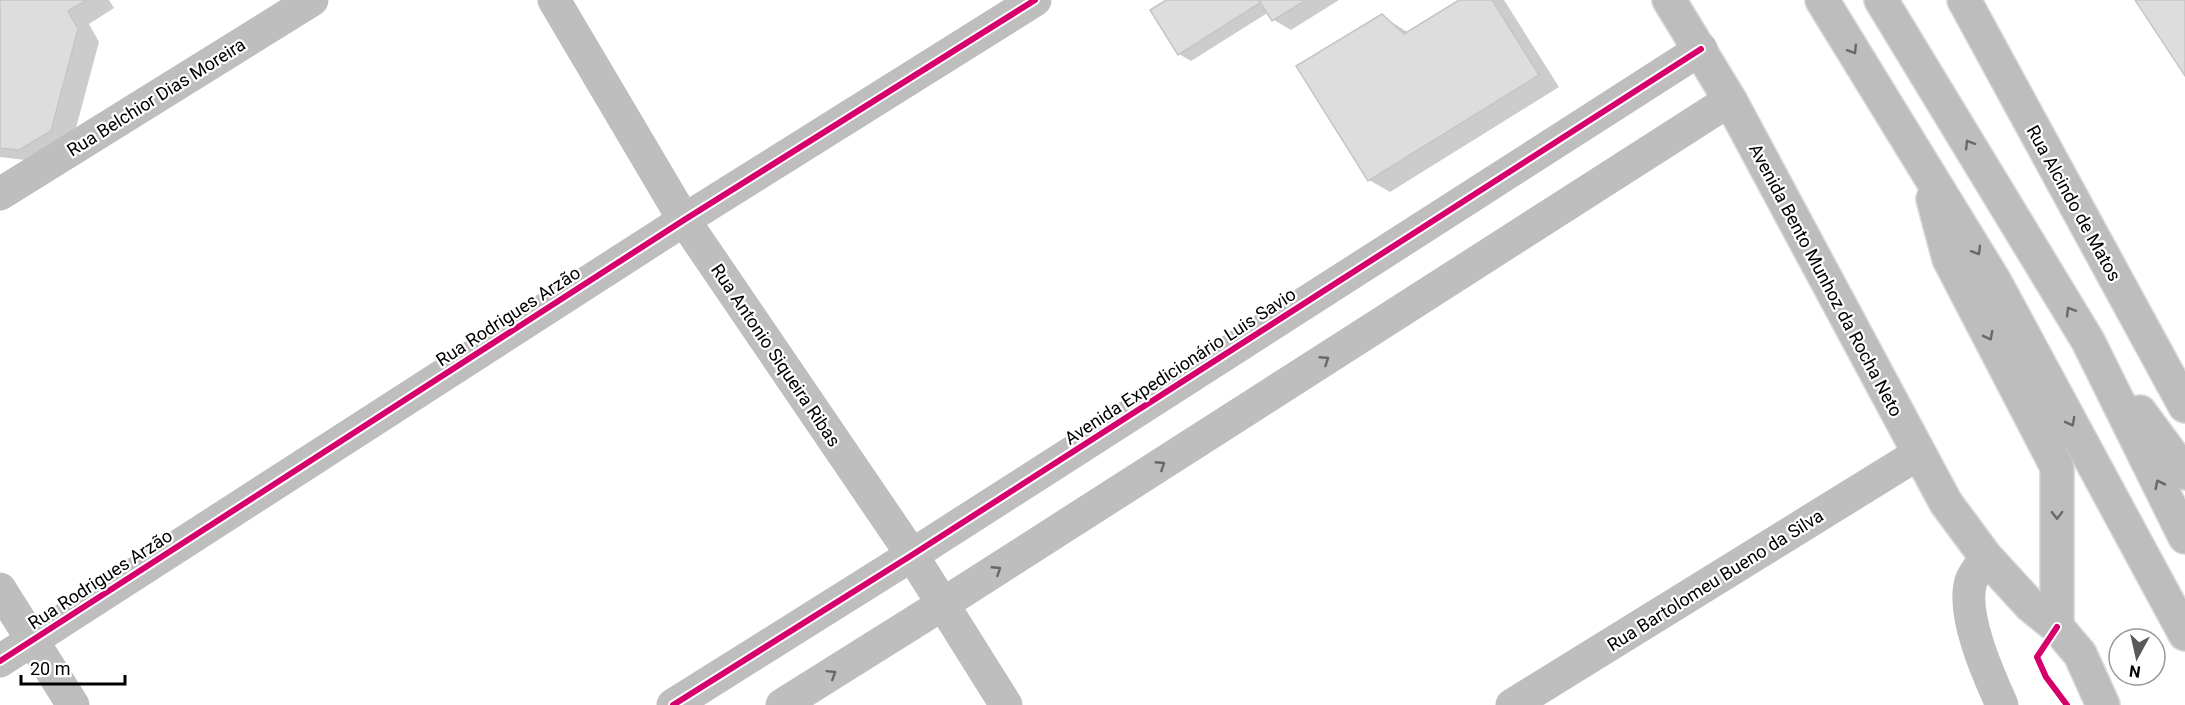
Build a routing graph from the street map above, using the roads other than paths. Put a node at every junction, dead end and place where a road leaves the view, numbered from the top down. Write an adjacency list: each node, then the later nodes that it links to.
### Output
1 (312, 0): 11 (street, Rua Belchior Dias Moreira)
2 (554, 0): 12 (street, Rua Antonio Siqueira Ribas)
3 (1035, 0): 12 (street, Rua Rodrigues Arzão)
4 (1669, 0): 8 (main road, Avenida Bento Munhoz da Rocha Neto)
5 (1822, 0): 10 (main road, one-way to 10)
6 (1881, 0): 13 (main road, one-way to 6)
7 (1964, 0): 14 (main road, Rua Alcindo de Matos)
8 (1701, 49): 9 (main road, Avenida Bento Munhoz da Rocha Neto); 18 (street, Avenida Expedicionário Luis Savio)
9 (1730, 100): 15 (main road, Avenida Bento Munhoz da Rocha Neto); 21 (street, one-way to 9)
10 (1924, 165): 22 (main road, one-way to 22); 23 (main road, one-way to 23)
11 (0, 194)
12 (684, 220): 18 (street, Rua Antonio Siqueira Ribas); 24 (street, Rua Rodrigues Arzão)
13 (2088, 341): 16 (main road); 17 (main road, one-way to 13)
14 (2185, 406)
15 (1918, 454): 19 (main road, Avenida Bento Munhoz da Rocha Neto); 30 (street, Rua Bartolomeu Bueno da Silva)
16 (2185, 473)
17 (2185, 537)
18 (912, 555): 21 (street, Rua Antonio Siqueira Ribas); 27 (street, Avenida Expedicionário Luis Savio)
19 (1986, 557): 22 (main road, Avenida Bento Munhoz da Rocha Neto); 31 (street)
20 (0, 589): 24 (street)
21 (943, 604): 28 (street, one-way to 21); 29 (street, Rua Antonio Siqueira Ribas)
22 (2057, 627): 32 (main road, Avenida Bento Munhoz da Rocha Neto)
23 (2185, 634)
24 (32, 640): 25 (street, Rua Rodrigues Arzão); 26 (street)
25 (0, 661)
26 (73, 705)
27 (673, 705)
28 (782, 705)
29 (1006, 705)
30 (1512, 705)
31 (2002, 705)
32 (2103, 705)

